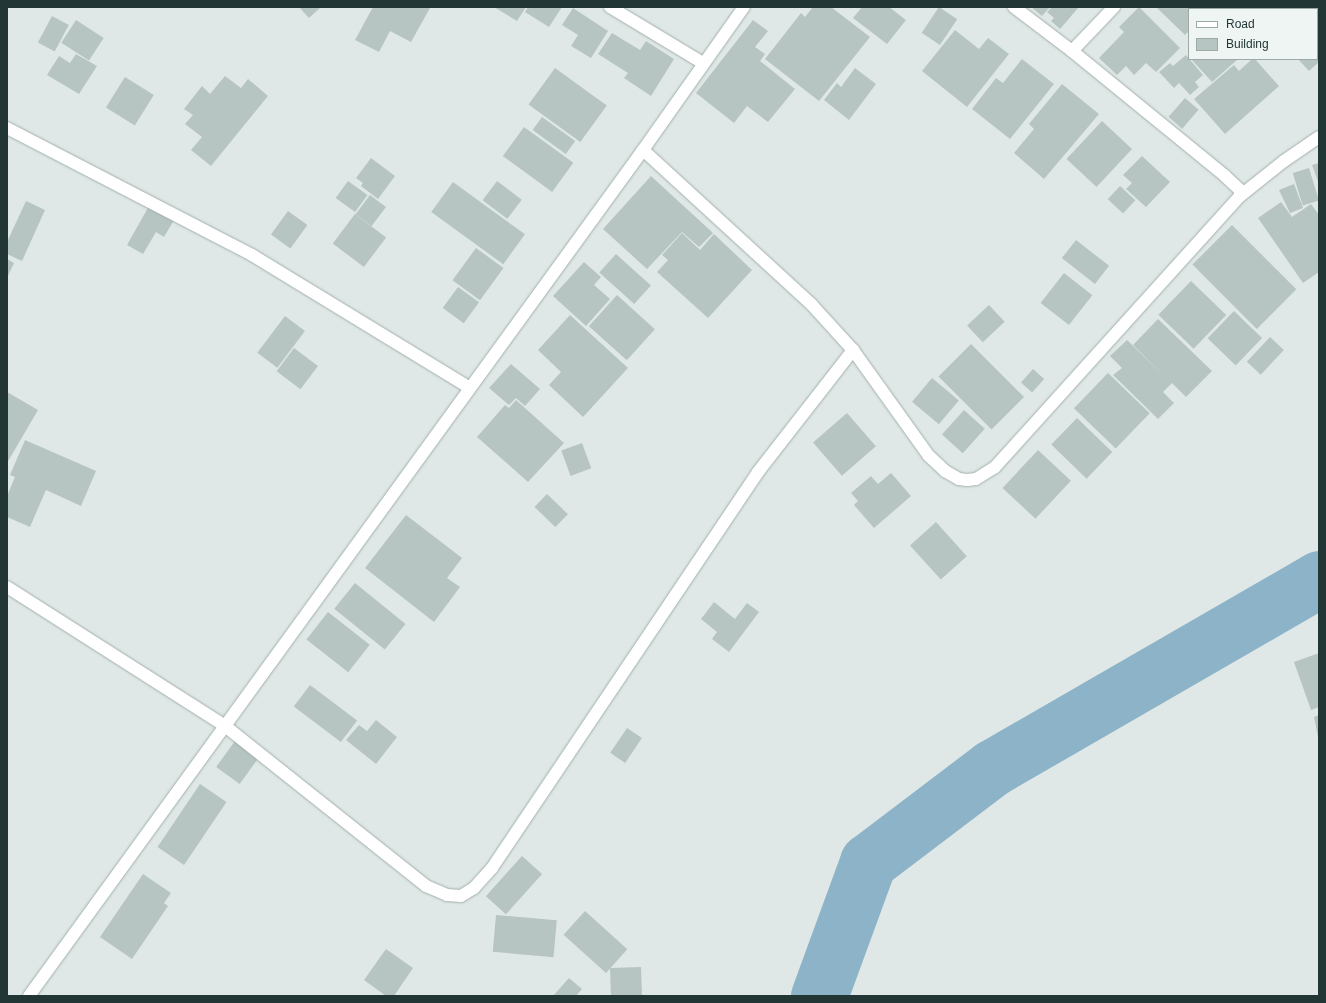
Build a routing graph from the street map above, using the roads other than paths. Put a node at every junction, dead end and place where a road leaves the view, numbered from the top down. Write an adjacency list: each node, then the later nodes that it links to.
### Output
1 (610, 7): 6 (street)
2 (744, 7): 6 (street)
3 (1014, 7): 5 (street)
4 (1114, 7): 5 (street)
5 (1072, 51): 10 (street)
6 (703, 63): 9 (street)
7 (7, 128): 12 (street)
8 (1319, 137): 10 (street)
9 (643, 150): 11 (street); 12 (street)
10 (1240, 196): 11 (street)
11 (853, 350): 14 (street)
12 (470, 388): 14 (street)
13 (7, 587): 14 (street)
14 (225, 726): 15 (street)
15 (29, 996)

